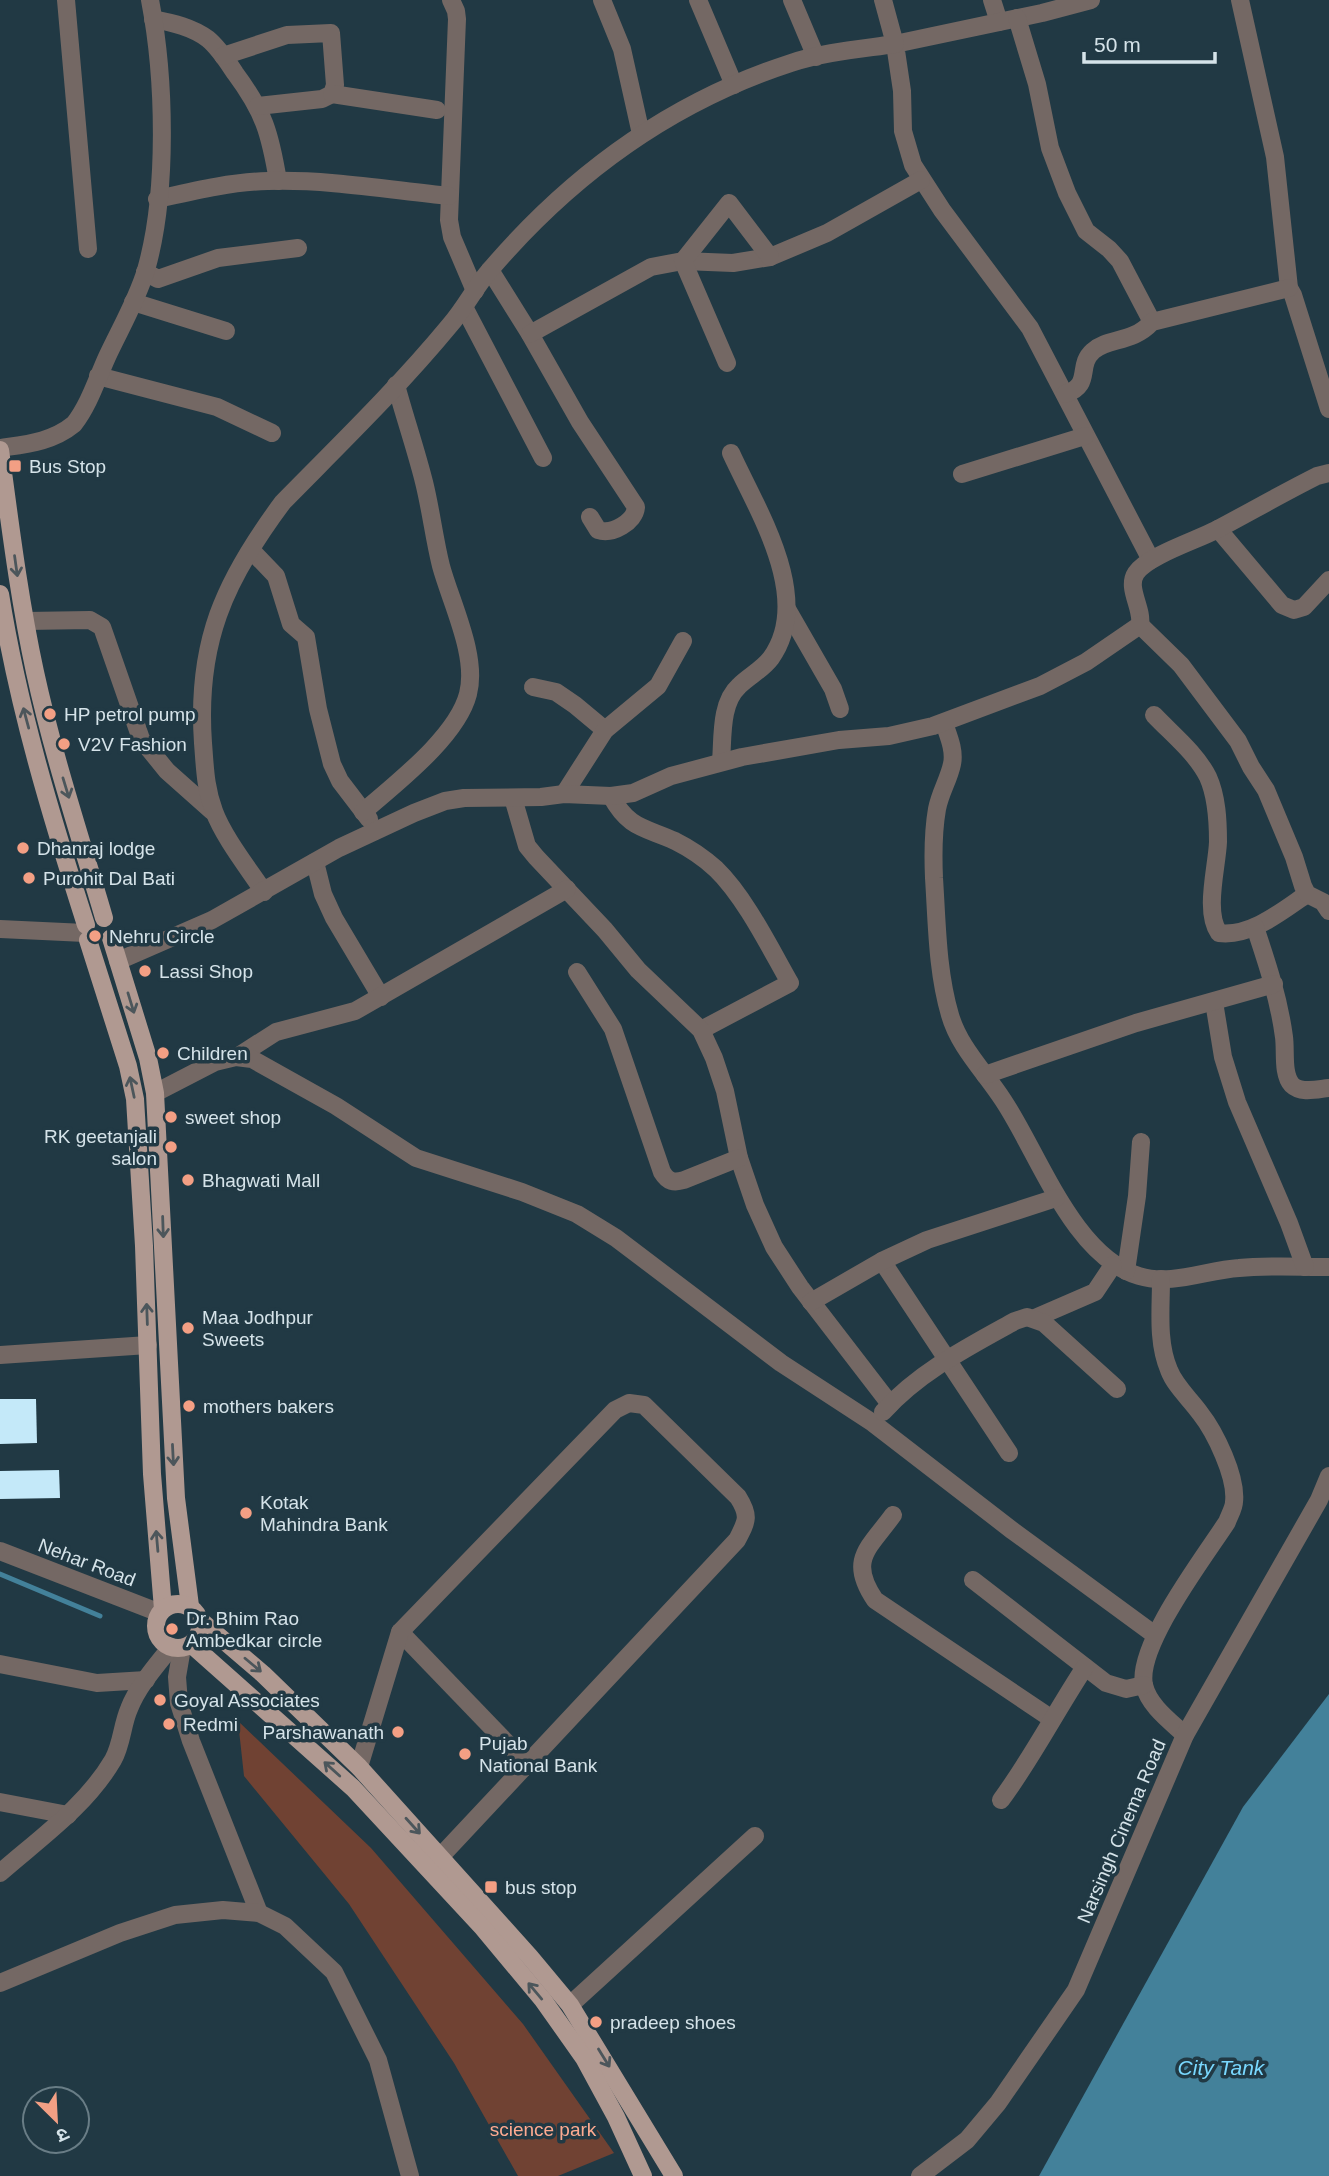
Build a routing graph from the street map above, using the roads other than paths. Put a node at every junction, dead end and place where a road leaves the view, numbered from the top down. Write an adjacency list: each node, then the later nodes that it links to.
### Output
1 (66, 0): 27 (street)
2 (150, 0): 12 (street)
3 (450, 0): 24 (street)
4 (602, 0): 21 (street)
5 (698, 0): 17 (street)
6 (792, 0): 16 (street)
7 (883, 0): 14 (street)
8 (992, 0): 13 (street)
9 (1091, 0): 11 (street)
10 (1240, 0): 32 (street)
11 (1017, 18): 13 (street); 36 (street)
12 (153, 19): 15 (street); 25 (street)
13 (999, 22): 14 (street)
14 (895, 44): 16 (street); 22 (street)
15 (223, 56): 18 (street); 19 (street)
16 (816, 57): 17 (street)
17 (734, 85): 21 (street)
18 (332, 94): 19 (street); 20 (street)
19 (258, 106): 23 (street)
20 (437, 110)
21 (641, 134): 30 (street)
22 (921, 180): 28 (street); 42 (street)
23 (278, 181): 24 (street); 25 (street)
24 (449, 196): 33 (street)
25 (157, 199): 31 (street)
26 (298, 248): 31 (street)
27 (88, 249)
28 (770, 257): 29 (street); 29 (street)
29 (683, 261): 38 (street); 39 (street)
30 (490, 270): 33 (street); 38 (street)
31 (145, 272): 34 (street)
32 (1289, 288): 36 (street); 43 (street)
33 (475, 291): 35 (street)
34 (133, 302): 37 (street); 40 (street)
35 (464, 307): 41 (street); 48 (street)
36 (1152, 322): 42 (street)
37 (226, 331)
38 (530, 334): 51 (street)
39 (727, 363)
40 (98, 376): 44 (street); 46 (street)
41 (396, 386): 53 (street); 70 (street)
42 (1065, 394): 45 (street)
43 (1329, 409)
44 (272, 433)
45 (1085, 436): 50 (street); 54 (street)
46 (0, 449): 58 (main road, one-way to 58)
47 (731, 453): 57 (street)
48 (542, 458)
49 (1329, 473): 52 (street)
50 (962, 474)
51 (590, 517)
52 (1218, 529): 54 (street); 55 (street)
53 (251, 550): 70 (street); 71 (street)
54 (1150, 559): 59 (street)
55 (1329, 580)
56 (0, 594): 81 (main road, one-way to 56)
57 (788, 609): 62 (street); 66 (street)
58 (26, 621): 71 (street); 78 (main road, one-way to 78)
59 (1140, 625): 64 (street); 76 (street)
60 (683, 641): 65 (street)
61 (533, 687): 65 (street)
62 (840, 709)
63 (1154, 715): 79 (street)
64 (944, 723): 66 (street); 90 (street)
65 (605, 730): 67 (street)
66 (721, 762): 68 (street)
67 (564, 794): 68 (street); 69 (street)
68 (611, 796): 88 (street)
69 (513, 798): 72 (street); 74 (street)
70 (363, 812): 72 (street)
71 (215, 813): 75 (street)
72 (378, 830): 73 (street)
73 (315, 862): 75 (street); 86 (street)
74 (567, 889): 86 (street); 88 (street)
75 (264, 892): 83 (street)
76 (1307, 894): 77 (street); 79 (street)
77 (1329, 911)
78 (104, 918): 81 (main road); 82 (main road)
79 (1255, 927): 85 (street)
80 (0, 929): 81 (street)
81 (86, 933): 82 (main road); 104 (main road, one-way to 81)
82 (111, 938): 83 (main road)
83 (118, 961): 92 (main road, one-way to 92)
84 (577, 972): 94 (street)
85 (1274, 984): 87 (street); 91 (street)
86 (381, 997): 89 (street)
87 (1214, 1002): 90 (street); 97 (street)
88 (701, 1030): 94 (street)
89 (252, 1059): 92 (street); 109 (street)
90 (985, 1075): 95 (street)
91 (1329, 1088)
92 (155, 1093): 103 (main road, one-way to 103)
93 (1141, 1142): 99 (street)
94 (739, 1158): 101 (street)
95 (1056, 1198): 96 (street); 99 (street)
96 (882, 1261): 101 (street); 106 (street)
97 (1305, 1267): 98 (street); 100 (street)
98 (1329, 1267)
99 (1120, 1268): 100 (street); 102 (street)
100 (1161, 1279): 119 (street)
101 (811, 1303): 108 (street)
102 (1035, 1318): 106 (street); 107 (street)
103 (168, 1344): 104 (main road); 115 (main road, one-way to 115)
104 (148, 1345): 105 (street); 116 (main road, one-way to 104)
105 (0, 1354)
106 (948, 1359): 108 (street); 110 (street)
107 (1117, 1389)
108 (890, 1404): 109 (street)
109 (873, 1423): 119 (street)
110 (1009, 1453)
111 (1329, 1476): 126 (street, Narsingh Cinema Road)
112 (893, 1515): 125 (street)
113 (0, 1551): 116 (street, Nehar Road)
114 (973, 1580): 122 (street)
115 (190, 1606): 116 (main road); 117 (main road)
116 (161, 1611): 120 (main road)
117 (201, 1621): 120 (main road); 128 (main road, one-way to 128)
118 (400, 1632): 127 (street); 127 (street); 128 (street)
119 (1155, 1635): 124 (street)
120 (181, 1646): 123 (street); 135 (street); 139 (main road, one-way to 120)
121 (0, 1664): 123 (street)
122 (1085, 1667): 124 (street); 125 (street)
123 (146, 1680): 131 (street)
124 (1144, 1685): 126 (street)
125 (1052, 1719): 129 (street)
126 (1185, 1735): 141 (street, Narsingh Cinema Road)
127 (527, 1763): 133 (street)
128 (359, 1767): 133 (main road, one-way to 133)
129 (1000, 1800)
130 (0, 1802): 131 (street)
131 (68, 1815): 134 (street)
132 (755, 1836): 137 (street)
133 (441, 1856): 137 (main road)
134 (0, 1872)
135 (258, 1913): 136 (street); 138 (street)
136 (0, 1983)
137 (570, 2005): 140 (main road, one-way to 140)
138 (410, 2176)
139 (643, 2176)
140 (674, 2176)
141 (920, 2176)

